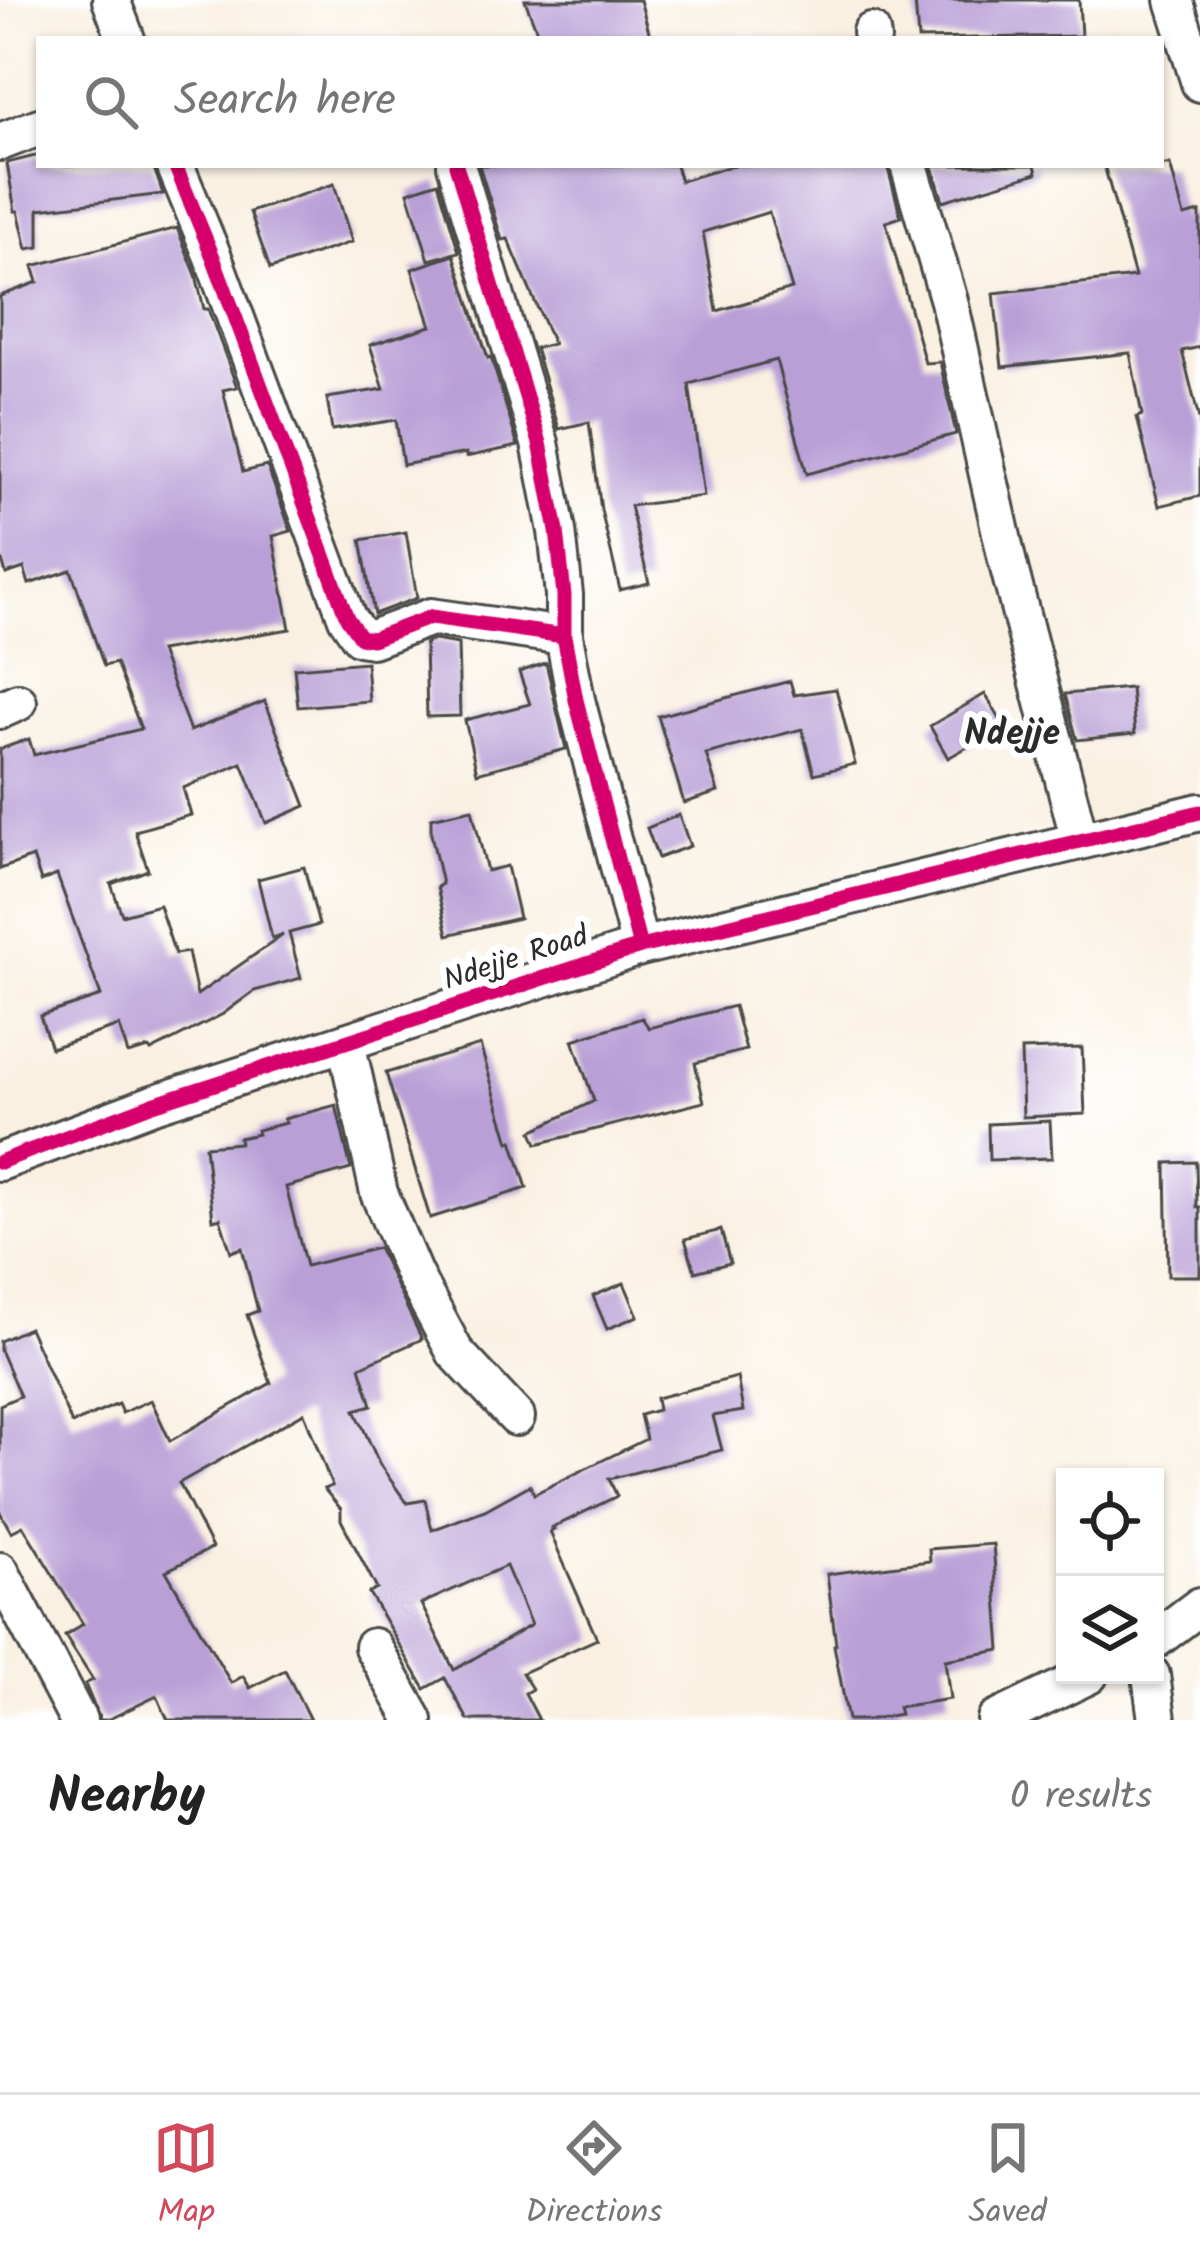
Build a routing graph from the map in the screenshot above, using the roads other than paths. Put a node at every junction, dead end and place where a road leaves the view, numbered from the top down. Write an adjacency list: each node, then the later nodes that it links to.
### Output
1 (111, 0): 3 (street)
2 (1174, 0): 4 (street)
3 (125, 36)
4 (1200, 83)
5 (36, 128): 6 (street)
6 (0, 142)
7 (177, 168): 10 (street)
8 (457, 168): 10 (street)
9 (910, 168): 12 (street)
10 (564, 636): 13 (street)
11 (1200, 812): 12 (street, Ndejje Road)
12 (1080, 841): 13 (street, Ndejje Road)
13 (640, 947): 14 (street, Ndejje Road)
14 (346, 1042): 15 (street, Ndejje Road); 16 (street)
15 (0, 1162)
16 (517, 1417)
17 (0, 1571): 23 (street)
18 (1200, 1606): 19 (street)
19 (1164, 1633)
20 (373, 1647): 24 (street)
21 (1070, 1684): 25 (street)
22 (1151, 1684): 26 (street)
23 (78, 1720)
24 (414, 1720)
25 (996, 1720)
26 (1157, 1720)

